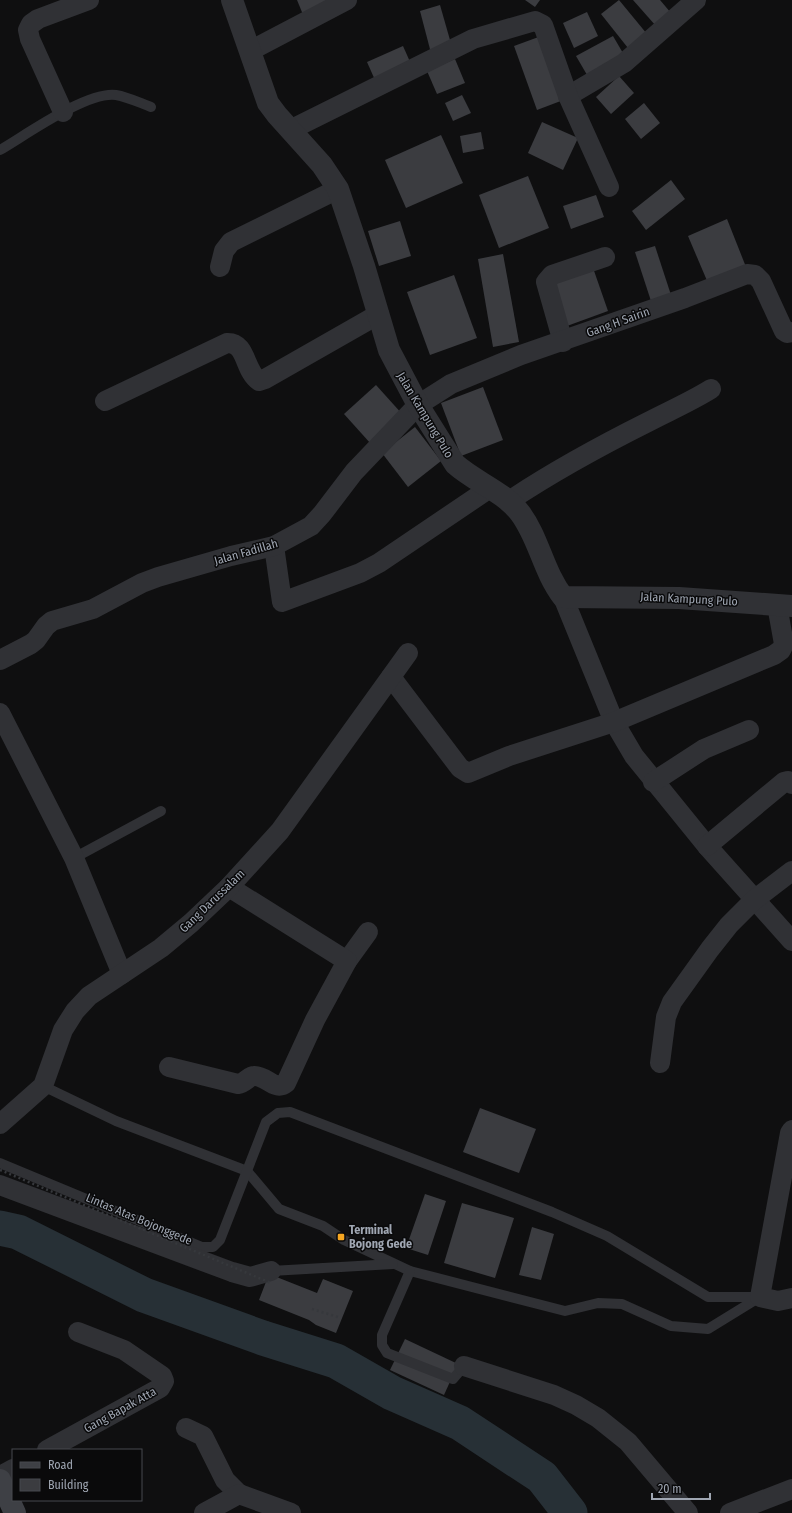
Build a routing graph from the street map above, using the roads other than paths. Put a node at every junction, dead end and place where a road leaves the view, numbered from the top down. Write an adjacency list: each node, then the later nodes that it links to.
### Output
1 (90, 0): 8 (street)
2 (232, 0): 5 (street, Jalan Kampung Pulo)
3 (347, 0): 5 (street)
4 (696, 0): 6 (street)
5 (250, 51): 9 (street, Jalan Kampung Pulo)
6 (568, 96): 9 (street); 11 (street)
7 (152, 107): 8 (lane)
8 (63, 112): 10 (lane)
9 (290, 130): 12 (street, Jalan Kampung Pulo)
10 (0, 150)
11 (609, 187)
12 (338, 189): 14 (street); 15 (street, Jalan Kampung Pulo)
13 (605, 258): 17 (street)
14 (220, 267)
15 (378, 314): 19 (street); 20 (street, Jalan Kampung Pulo)
16 (792, 332): 17 (street, Gang H Sairin)
17 (563, 342): 20 (street, Gang H Sairin)
18 (711, 389): 22 (street)
19 (105, 401)
20 (418, 405): 21 (street, Jalan Kampung Pulo); 23 (street, Jalan Fadillah)
21 (490, 488): 22 (street, Jalan Kampung Pulo); 23 (street)
22 (509, 501): 24 (street, Jalan Kampung Pulo)
23 (274, 546): 27 (street, Jalan Fadillah)
24 (563, 597): 25 (street, Jalan Kampung Pulo); 30 (street)
25 (785, 605): 30 (street)
26 (408, 653): 28 (street, Gang Darussalam)
27 (0, 660)
28 (391, 677): 30 (street); 38 (street, Gang Darussalam)
29 (0, 713): 36 (street)
30 (614, 722): 32 (street)
31 (750, 730): 32 (street)
32 (653, 782): 35 (street)
33 (792, 784): 35 (street)
34 (161, 811): 36 (lane)
35 (707, 846): 39 (street)
36 (74, 858): 43 (street)
37 (792, 871): 39 (street)
38 (229, 887): 42 (street); 43 (street, Gang Darussalam)
39 (754, 900): 41 (street); 44 (street)
40 (368, 932): 42 (street)
41 (792, 941)
42 (347, 961): 45 (street)
43 (122, 974): 46 (street, Gang Darussalam)
44 (660, 1062)
45 (169, 1067)
46 (43, 1086): 47 (street, Gang Darussalam); 50 (lane)
47 (0, 1124)
48 (792, 1130): 55 (street)
49 (0, 1163): 50 (lane)
50 (247, 1171): 52 (lane); 55 (lane)
51 (0, 1185): 54 (street)
52 (395, 1264): 53 (lane); 54 (lane)
53 (410, 1271): 55 (lane); 58 (lane)
54 (271, 1277)
55 (760, 1297): 56 (street)
56 (792, 1298)
57 (78, 1332): 60 (street, Gang Bapak Atta)
58 (464, 1366): 69 (street)
59 (186, 1428): 65 (street)
60 (49, 1449)
61 (12, 1470): 62 (street)
62 (0, 1476)
63 (0, 1480): 66 (main road)
64 (792, 1489): 70 (street)
65 (239, 1494): 67 (street); 68 (street)
66 (15, 1513)
67 (204, 1513)
68 (290, 1513)
69 (688, 1513)
70 (730, 1513)

